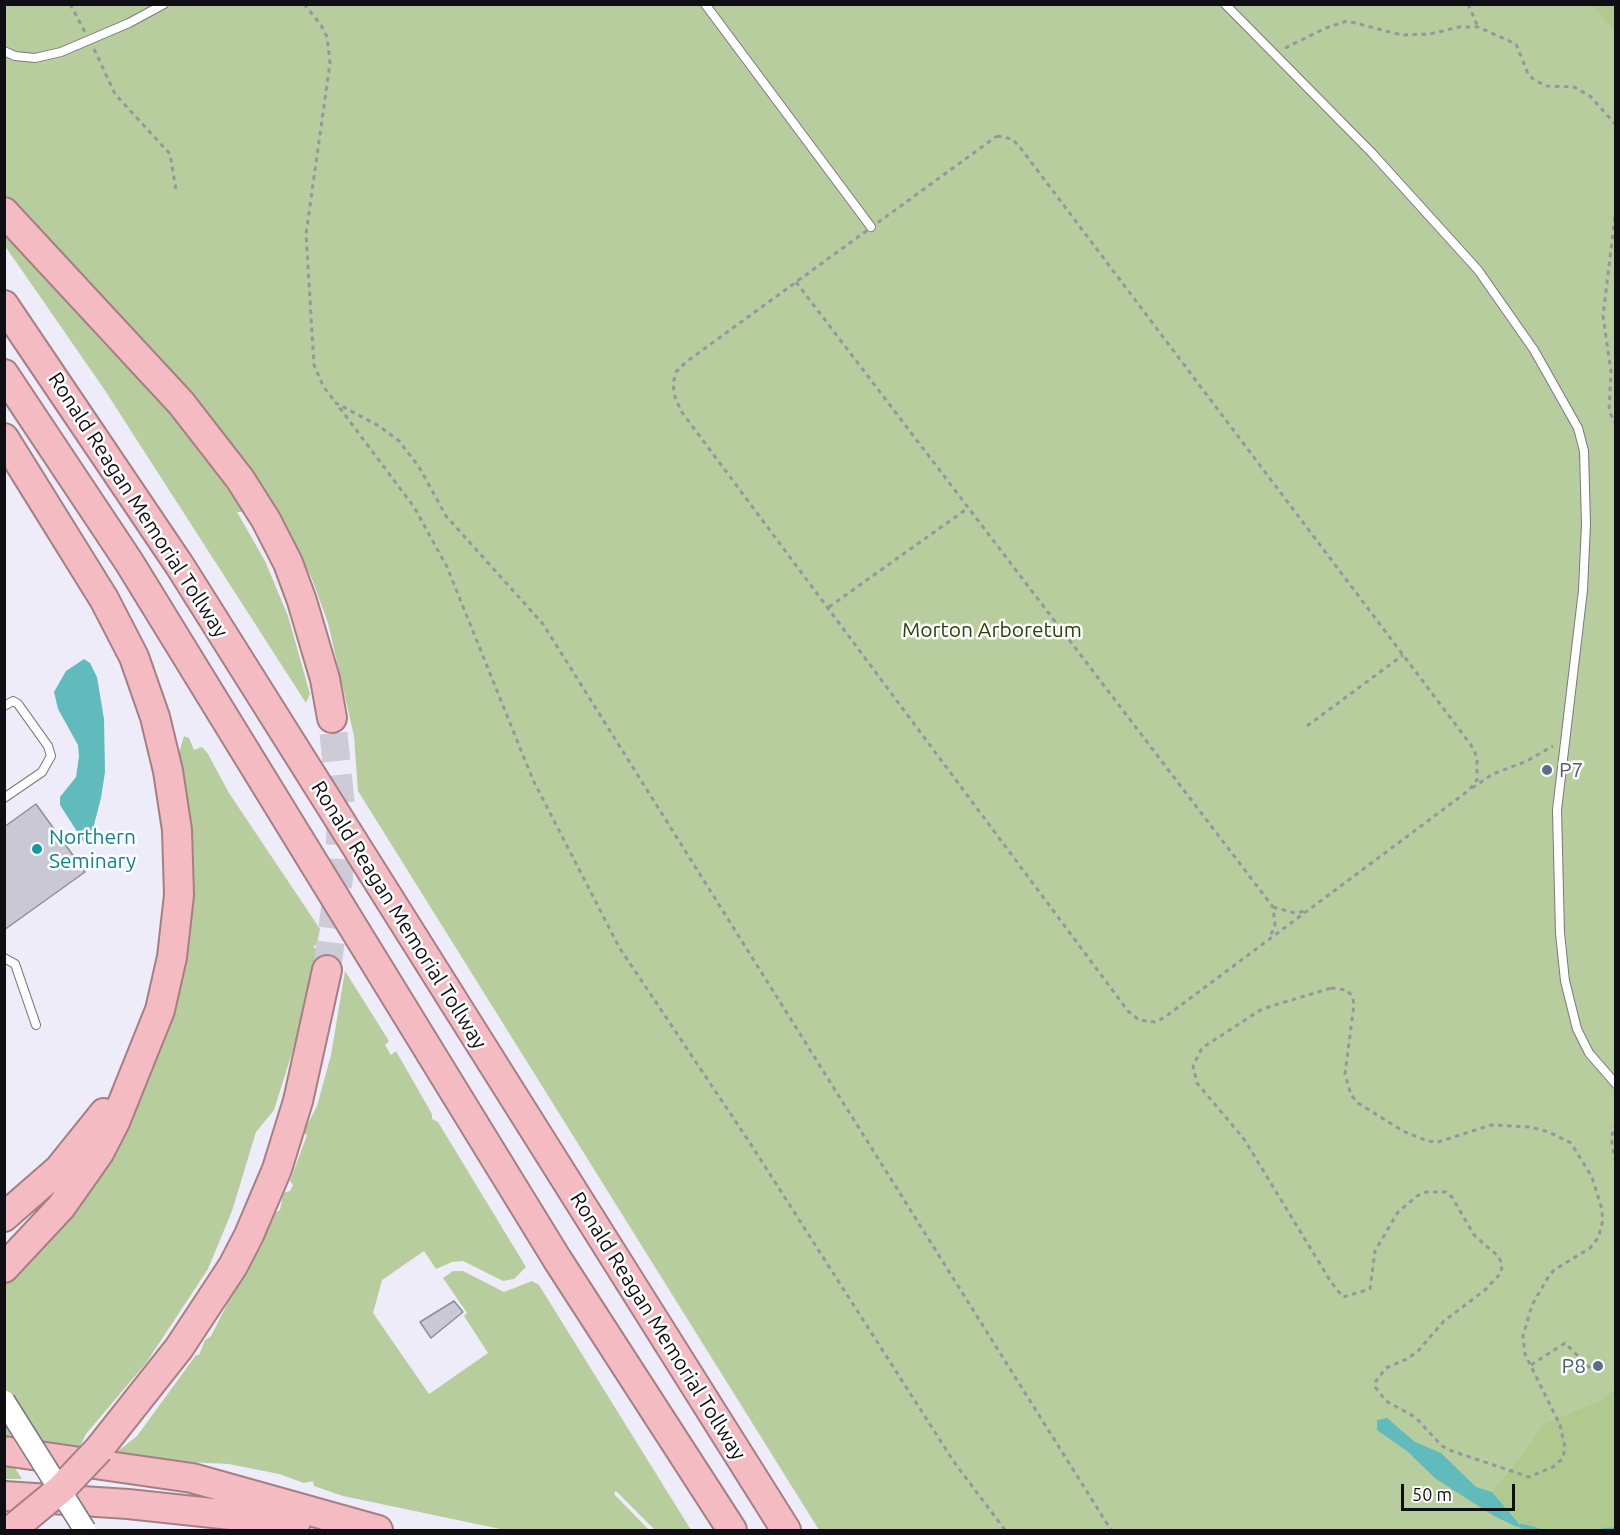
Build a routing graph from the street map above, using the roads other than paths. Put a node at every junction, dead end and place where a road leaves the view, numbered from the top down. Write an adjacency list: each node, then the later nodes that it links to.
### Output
1 (164, 4): 4 (lane)
2 (705, 4): 6 (lane)
3 (1225, 4): 17 (lane)
4 (4, 51)
5 (4, 212): 11 (highway)
6 (871, 227)
7 (4, 305): 28 (highway, Ronald Reagan Memorial Tollway)
8 (4, 374): 27 (highway, Ronald Reagan Memorial Tollway)
9 (4, 438): 16 (highway)
10 (4, 706): 12 (lane)
11 (332, 718)
12 (4, 798)
13 (4, 958): 15 (lane)
14 (327, 970): 23 (highway, bridge)
15 (36, 1025)
16 (141, 1063): 18 (highway); 19 (highway)
17 (1616, 1084)
18 (4, 1217)
19 (4, 1268)
20 (4, 1401): 24 (main road, bridge)
21 (4, 1451): 26 (highway)
22 (4, 1496): 25 (highway)
23 (15, 1529)
24 (85, 1530)
25 (361, 1530)
26 (378, 1530)
27 (732, 1530)
28 (786, 1530)

